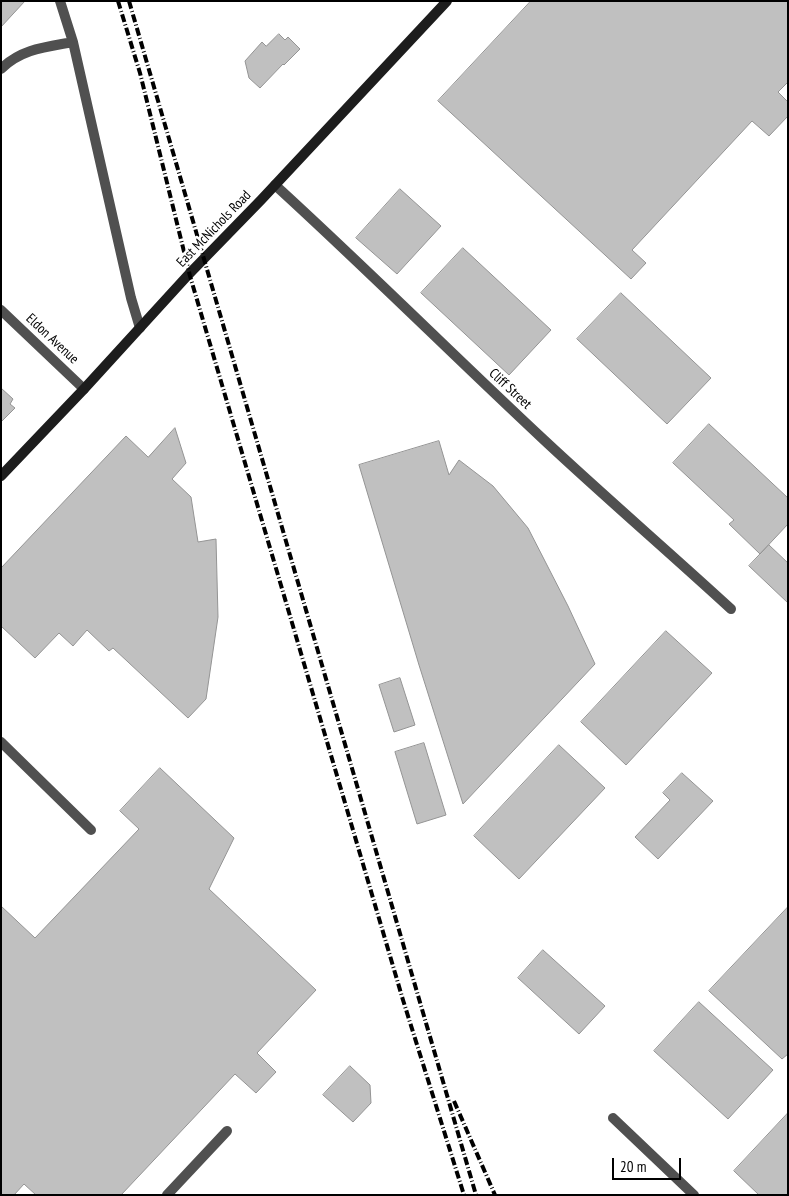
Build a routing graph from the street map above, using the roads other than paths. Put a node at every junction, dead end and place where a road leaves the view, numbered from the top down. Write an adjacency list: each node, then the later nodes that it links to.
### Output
1 (60, 1): 3 (street)
2 (447, 1): 5 (main road, East McNichols Road)
3 (73, 42): 4 (street); 7 (street)
4 (1, 69)
5 (275, 185): 7 (main road, East McNichols Road); 10 (street, Cliff Street)
6 (1, 310): 8 (street, Eldon Avenue)
7 (140, 328): 8 (main road, East McNichols Road)
8 (84, 389): 9 (main road, East McNichols Road)
9 (1, 476)
10 (731, 609)
11 (1, 742): 12 (street)
12 (92, 830)
13 (613, 1118): 16 (street)
14 (227, 1131): 15 (street)
15 (166, 1195)
16 (694, 1195)

